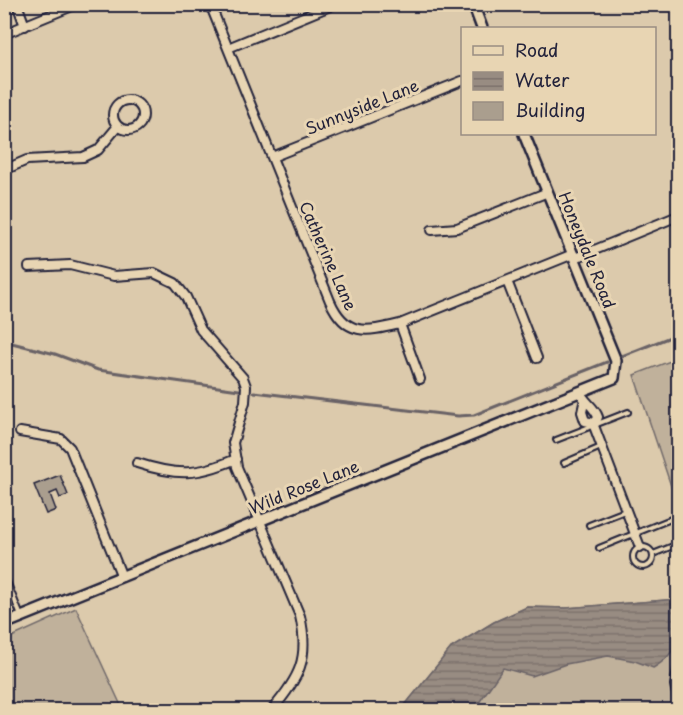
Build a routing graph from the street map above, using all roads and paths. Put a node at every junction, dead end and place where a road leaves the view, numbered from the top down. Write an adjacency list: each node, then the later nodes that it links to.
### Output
1 (17, 4): 6 (street)
2 (77, 4): 6 (street)
3 (210, 4): 9 (street, Catherine Lane)
4 (335, 4): 9 (street)
5 (473, 4): 7 (street)
6 (25, 26): 8 (street)
7 (482, 27)
8 (4, 34)
9 (228, 48): 13 (street, Catherine Lane)
10 (461, 81): 13 (street, Sunnyside Lane)
11 (118, 126): 14 (street)
12 (524, 135): 15 (street, Honeydale Road)
13 (272, 158): 21 (street, Catherine Lane)
14 (4, 170)
15 (548, 192): 17 (street); 18 (street, Honeydale Road)
16 (678, 216): 18 (street, Catherine Lane)
17 (432, 230)
18 (574, 256): 20 (street, Catherine Lane); 23 (street, Honeydale Road)
19 (29, 267): 31 (street)
20 (507, 281): 21 (street, Catherine Lane); 22 (street)
21 (400, 324): 24 (street)
22 (537, 358)
23 (614, 378): 25 (street, Wild Rose Lane)
24 (420, 380)
25 (580, 392): 27 (street); 36 (street, Wild Rose Lane)
26 (628, 412): 27 (lane)
27 (594, 424): 29 (lane); 30 (street)
28 (20, 432): 44 (street)
29 (556, 440)
30 (601, 447): 33 (lane); 34 (street)
31 (236, 459): 32 (street); 36 (street)
32 (136, 463)
33 (564, 463)
34 (626, 511): 37 (lane); 38 (street)
35 (672, 519): 38 (lane)
36 (261, 520): 44 (street, Wild Rose Lane); 49 (street)
37 (589, 525)
38 (635, 534): 40 (street); 41 (lane)
39 (678, 544): 42 (lane)
40 (640, 547): 42 (lane); 42 (lane)
41 (599, 548)
42 (653, 554)
43 (4, 574): 45 (lane)
44 (122, 577): 45 (street, Wild Rose Lane)
45 (22, 617): 46 (street, Wild Rose Lane)
46 (4, 624)
47 (678, 670): 48 (street)
48 (678, 699)
49 (272, 711)

